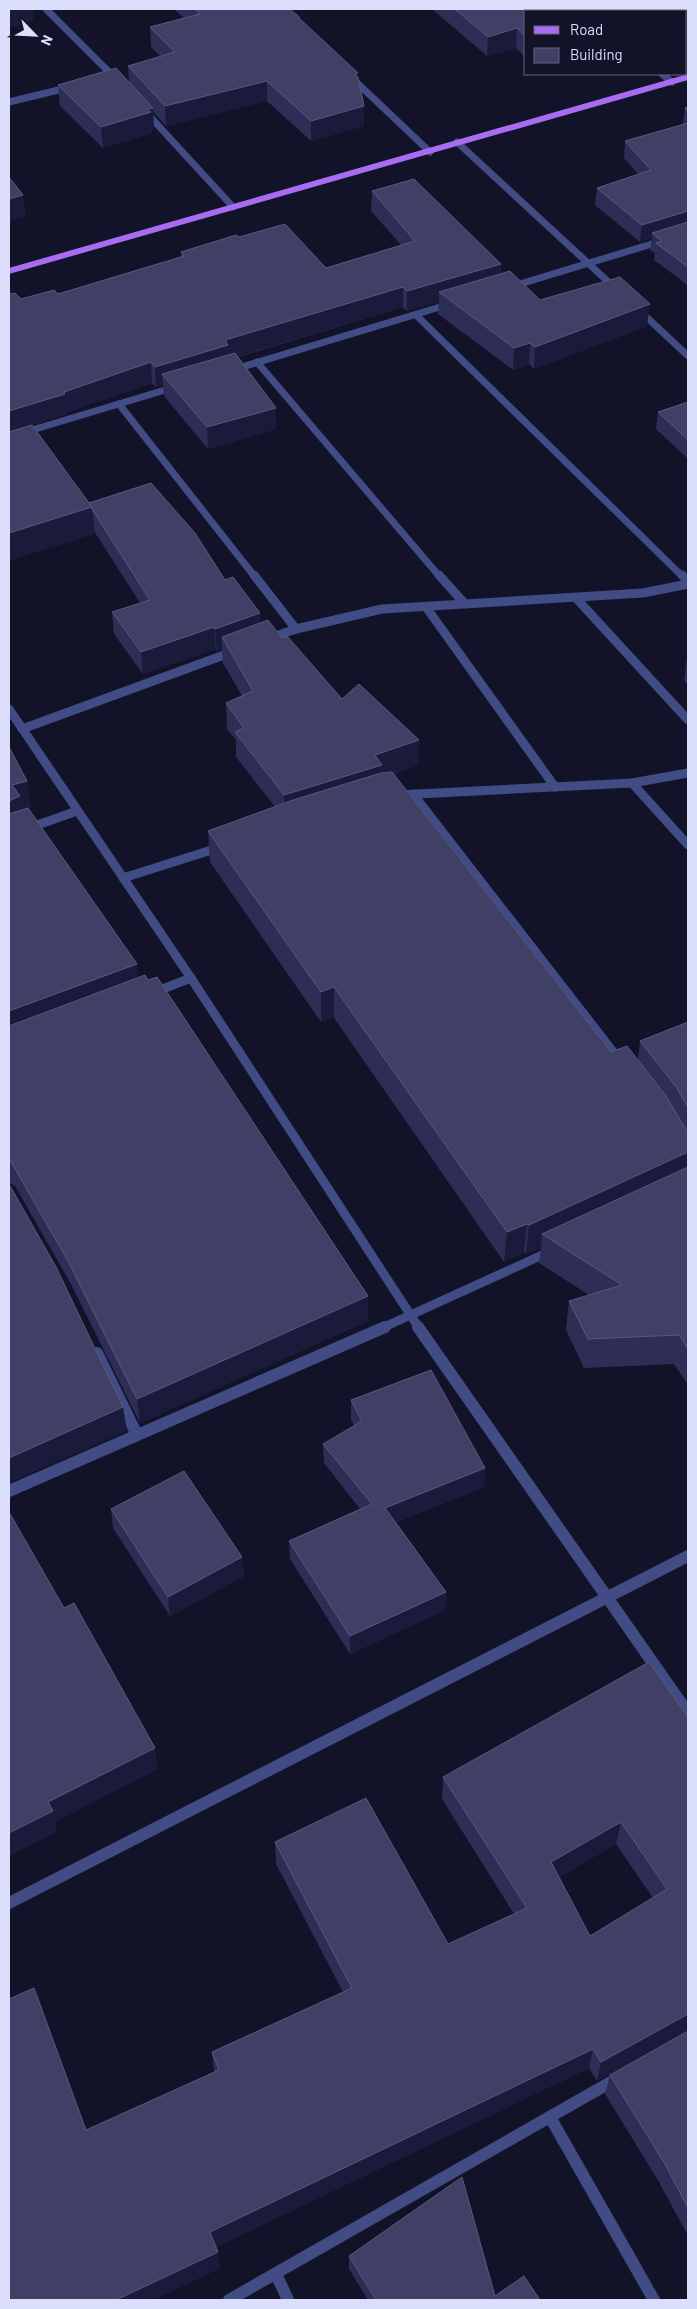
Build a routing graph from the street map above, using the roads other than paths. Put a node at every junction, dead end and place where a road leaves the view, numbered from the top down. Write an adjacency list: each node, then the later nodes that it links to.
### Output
1 (46, 9): 4 (street)
2 (343, 70): 13 (street)
3 (663, 75): 7 (street)
4 (113, 76): 6 (street); 8 (street)
5 (688, 77): 7 (main road)
6 (104, 79)
7 (672, 82): 12 (main road)
8 (120, 84)
9 (75, 86): 10 (street)
10 (9, 102)
11 (140, 105): 14 (street)
12 (456, 142): 13 (main road); 16 (street)
13 (430, 152): 14 (main road)
14 (233, 207): 17 (main road)
15 (688, 233): 16 (street)
16 (588, 263): 18 (street); 19 (street)
17 (9, 271)
18 (502, 289)
19 (624, 296)
20 (454, 303): 22 (street)
21 (631, 303): 23 (street)
22 (416, 314): 24 (street); 29 (street)
23 (688, 356)
24 (257, 362): 25 (street); 31 (street)
25 (220, 373)
26 (183, 384): 27 (street)
27 (119, 404): 28 (street); 33 (street)
28 (9, 437)
29 (688, 582): 30 (street)
30 (576, 598): 31 (street); 37 (street)
31 (465, 604): 32 (street)
32 (426, 607): 33 (street); 41 (street)
33 (296, 629): 34 (street)
34 (259, 642)
35 (241, 649): 38 (street)
36 (9, 710): 38 (street)
37 (688, 720)
38 (22, 729): 44 (street)
39 (688, 773): 40 (street)
40 (632, 783): 41 (street); 46 (street)
41 (555, 787): 42 (street)
42 (413, 794): 43 (street); 51 (street)
43 (388, 796)
44 (77, 811): 45 (street); 48 (street)
45 (9, 835)
46 (688, 844)
47 (227, 845): 48 (street)
48 (123, 878): 49 (street)
49 (191, 978): 50 (street); 53 (street)
50 (145, 995)
51 (624, 1067)
52 (560, 1246): 53 (street)
53 (410, 1316): 55 (street); 58 (street)
54 (91, 1341): 55 (street)
55 (137, 1435): 56 (street)
56 (9, 1491)
57 (688, 1556): 58 (street)
58 (607, 1596): 59 (street); 60 (street)
59 (688, 1713)
60 (9, 1903)
61 (628, 2073): 62 (street)
62 (550, 2117): 63 (street); 66 (street)
63 (276, 2274): 64 (street); 65 (street)
64 (229, 2300)
65 (288, 2300)
66 (654, 2300)

